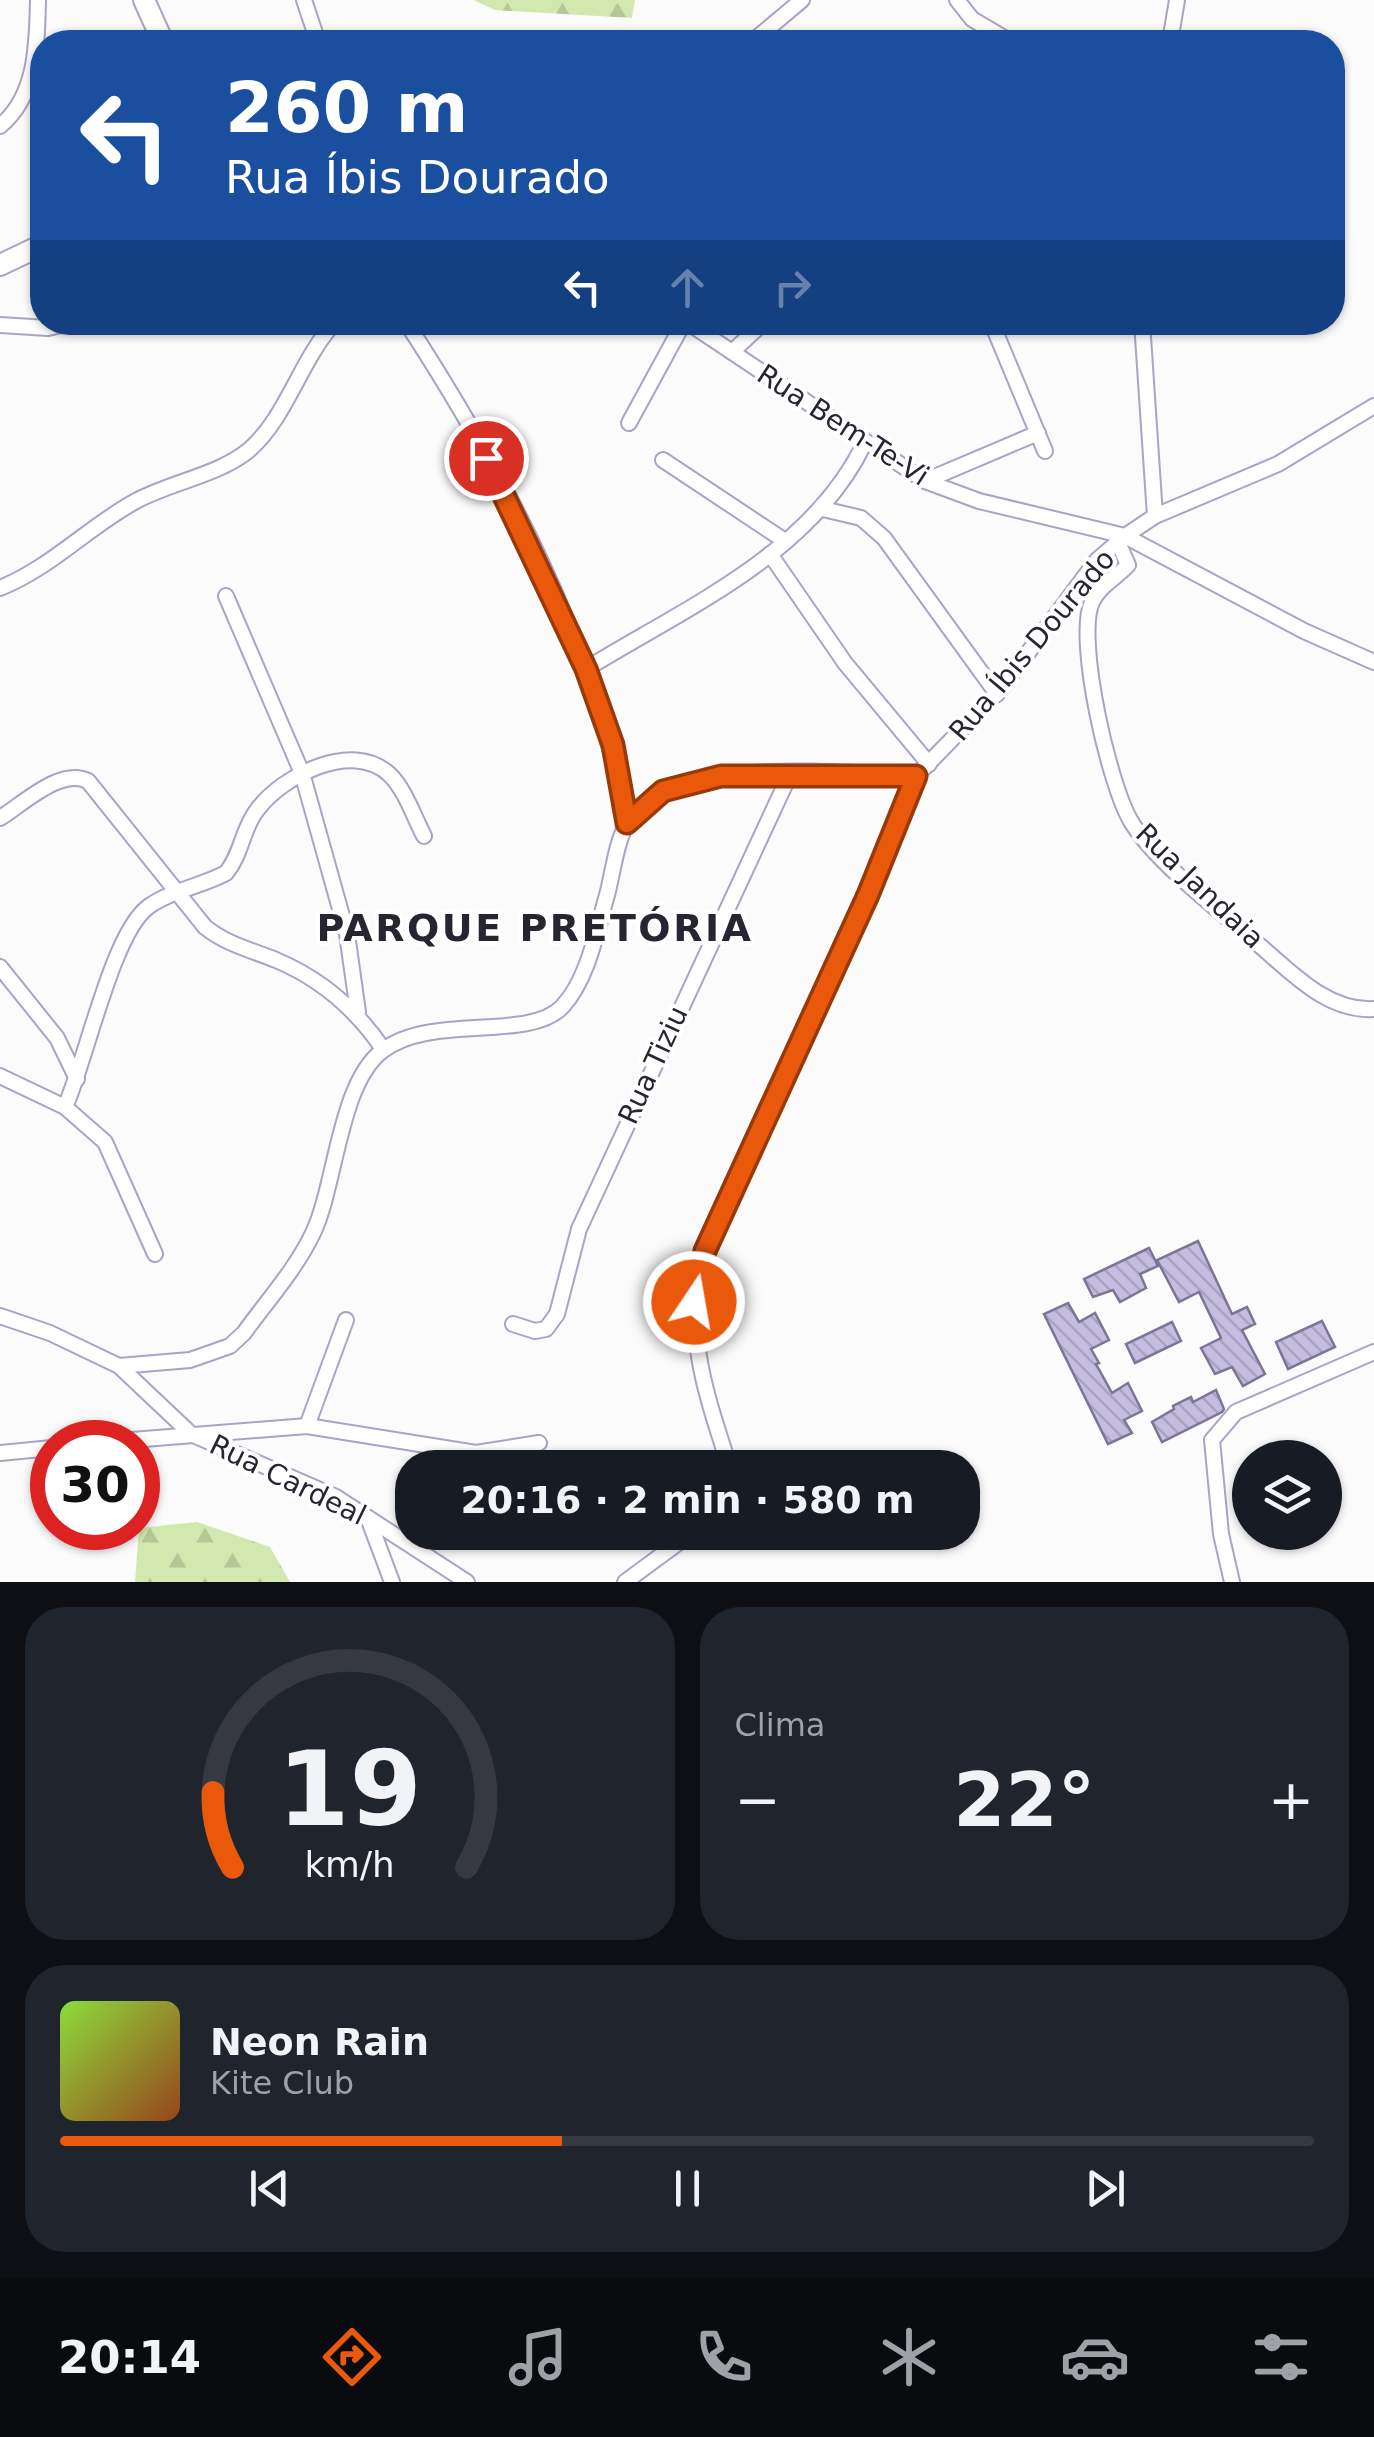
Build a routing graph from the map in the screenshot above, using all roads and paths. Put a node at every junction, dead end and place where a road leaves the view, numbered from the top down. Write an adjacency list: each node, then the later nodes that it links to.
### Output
1 (38, 0): 7 (street)
2 (144, 0): 8 (street)
3 (304, 0): 9 (street)
4 (802, 0): 10 (street)
5 (957, 0): 11 (street)
6 (1177, 0): 12 (street)
7 (35, 30)
8 (158, 30)
9 (314, 30)
10 (766, 30)
11 (991, 30)
12 (1172, 30)
13 (30, 80): 14 (street)
14 (0, 126)
15 (30, 250): 16 (street)
16 (0, 264)
17 (0, 325): 18 (street)
18 (30, 327)
19 (325, 335): 39 (street)
20 (414, 335): 42 (street)
21 (678, 335): 28 (street)
22 (705, 335): 26 (street, Rua Bem-Te-Vi)
23 (750, 335): 26 (street)
24 (997, 335): 29 (street)
25 (1143, 335): 35 (street)
26 (732, 352): 30 (street, Rua Bem-Te-Vi)
27 (1374, 407): 35 (street, Rua Íbis Dourado)
28 (629, 423)
29 (1038, 433): 31 (street); 33 (street)
30 (864, 444): 33 (street, Rua Bem-Te-Vi); 34 (street)
31 (1046, 452)
32 (663, 460): 37 (street)
33 (925, 481): 36 (street, Rua Bem-Te-Vi)
34 (823, 509): 37 (street); 43 (street)
35 (1155, 516): 36 (street, Rua Íbis Dourado)
36 (1121, 539): 41 (street, Rua Bem-Te-Vi); 43 (street, Rua Íbis Dourado); 53 (street, Rua Jandaia)
37 (785, 541): 38 (street)
38 (770, 554): 42 (street); 44 (street)
39 (0, 588)
40 (226, 596): 45 (street)
41 (1374, 662)
42 (586, 669): 49 (street)
43 (997, 694): 44 (street, Rua Íbis Dourado)
44 (929, 764): 47 (street, Rua Íbis Dourado)
45 (302, 773): 50 (street); 51 (street); 54 (street)
46 (790, 774): 47 (street); 49 (street); 62 (street, Rua Tiziu)
47 (916, 776): 69 (street)
48 (0, 818): 51 (street)
49 (627, 823): 55 (street)
50 (424, 836)
51 (179, 895): 54 (street); 57 (street)
52 (0, 967): 57 (street)
53 (1374, 1009)
54 (358, 1012): 55 (street)
55 (383, 1049): 64 (street)
56 (0, 1076): 58 (street)
57 (78, 1080): 58 (street)
58 (65, 1107): 59 (street)
59 (155, 1254)
60 (0, 1316): 64 (street)
61 (346, 1320): 65 (street)
62 (513, 1324)
63 (1374, 1352): 77 (street)
64 (118, 1366): 66 (street, Rua Cardeal)
65 (306, 1426): 66 (street); 68 (street)
66 (190, 1434): 67 (street); 72 (street, Rua Cardeal)
67 (160, 1437)
68 (539, 1444)
69 (721, 1450)
70 (30, 1451): 71 (street)
71 (0, 1454)
72 (368, 1517): 74 (street); 75 (street, Rua Cardeal)
73 (668, 1550): 76 (street)
74 (392, 1582)
75 (468, 1582)
76 (625, 1582)
77 (1232, 1582)

